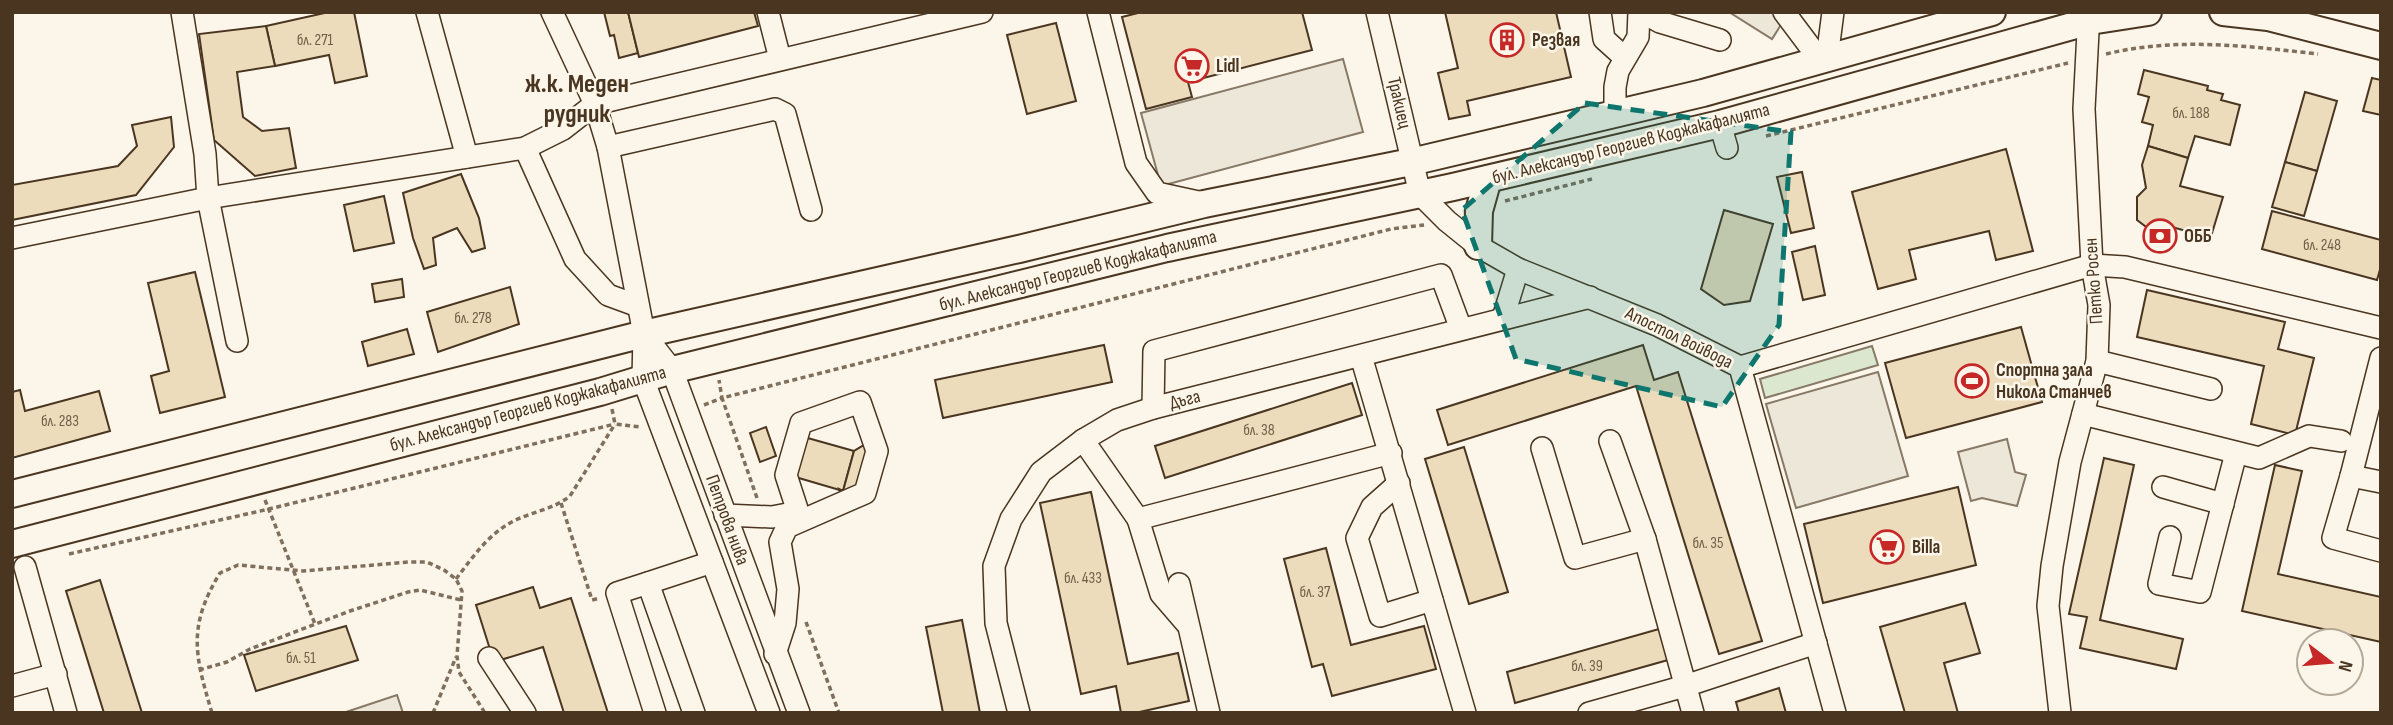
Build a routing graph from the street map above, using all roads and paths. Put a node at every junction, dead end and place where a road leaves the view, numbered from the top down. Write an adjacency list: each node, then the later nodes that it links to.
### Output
1 (182, 12): 33 (street)
2 (427, 12): 28 (street)
3 (552, 12): 23 (street, Петрова нива)
4 (768, 12): 21 (street)
5 (982, 12): 21 (street)
6 (1098, 12): 34 (street)
7 (1377, 12): 29 (street, Тракиец)
8 (1600, 12): 19 (street)
9 (1641, 12): 16 (street); 19 (street)
10 (1784, 12): 22 (street)
11 (1833, 12): 22 (street)
12 (1992, 12): 22 (main road, бул. Александър Георгиев Коджакафалията)
13 (2148, 12): 15 (main road, бул. Александър Георгиев Коджакафалията)
14 (2223, 12): 17 (main road)
15 (2090, 17): 20 (street, Петко Росен); 30 (main road, бул. Александър Георгиев Коджакафалията)
16 (1720, 40)
17 (2381, 47)
18 (2319, 55): 20 (path)
19 (1624, 57): 24 (street)
20 (2088, 58): 25 (path); 40 (street, Петко Росен)
21 (780, 59): 23 (street)
22 (1823, 59): 24 (main road, бул. Александър Георгиев Коджакафалията)
23 (595, 104): 26 (street, Петрова нива); 27 (street)
24 (1615, 113): 29 (main road, бул. Александър Георгиев Коджакафалията)
25 (1766, 136)
26 (608, 147): 35 (street); 44 (street, Петрова нива)
27 (525, 148): 28 (street); 44 (street)
28 (467, 157): 33 (street)
29 (1411, 162): 32 (street, Тракиец); 34 (main road, бул. Александър Георгиев Коджакафалията)
30 (1488, 178): 32 (main road, бул. Александър Георгиев Коджакафалията); 36 (main road)
31 (1594, 179): 36 (path)
32 (1420, 194): 37 (street, Апостол Войвода); 55 (main road, бул. Александър Георгиев Коджакафалията)
33 (208, 198): 38 (street); 50 (street)
34 (1204, 204): 49 (main road, бул. Александър Георгиев Коджакафалията)
35 (811, 210)
36 (1479, 211): 39 (main road)
37 (1447, 221): 39 (street, Апостол Войвода); 58 (path)
38 (12, 238)
39 (1479, 246): 41 (street, Апостол Войвода)
40 (2092, 265): 47 (street); 53 (street, Петко Росен); 54 (street)
41 (1518, 269): 42 (street, Апостол Войвода); 46 (street)
42 (1544, 279): 43 (street, Апостол Войвода); 45 (street)
43 (1590, 296): 45 (street, Дъга); 54 (street, Апостол Войвода)
44 (638, 306): 49 (street, Петрова нива)
45 (1530, 312): 46 (street, Дъга)
46 (1503, 318): 48 (street, Дъга)
47 (2381, 328)
48 (1461, 329): 51 (street, Дъга); 59 (street)
49 (644, 334): 55 (street, Петрова нива); 56 (street, Петрова нива); 72 (main road, бул. Александър Георгиев Коджакафалията)
50 (237, 341)
51 (1362, 356): 59 (street, Дъга); 65 (street)
52 (2381, 358): 67 (street)
53 (2097, 361): 57 (street); 60 (street, Петко Росен)
54 (1741, 367): 94 (street, Апостол Войвода)
55 (671, 370): 56 (main road, бул. Александър Георгиев Коджакафалията); 76 (street, Петрова нива)
56 (643, 379): 68 (main road, бул. Александър Георгиев Коджакафалията); 84 (street, Петрова нива)
57 (2211, 389)
58 (722, 398)
59 (1153, 408): 61 (street, Дъга)
60 (2083, 414): 66 (street); 118 (street, Петко Росен)
61 (1083, 440): 78 (street); 112 (street, Дъга)
62 (1610, 441): 80 (street)
63 (2341, 441): 66 (street)
64 (1542, 448): 80 (street)
65 (1391, 453): 70 (street); 78 (street)
66 (2236, 453): 74 (street)
67 (2351, 475): 69 (street); 81 (street)
68 (258, 481): 75 (path); 83 (main road, бул. Александър Георгиев Коджакафалията)
69 (2381, 482)
70 (1399, 483): 90 (street); 90 (street)
71 (2163, 487): 74 (street)
72 (12, 494)
73 (561, 503): 75 (path); 86 (path); 89 (path)
74 (2223, 504): 79 (street)
75 (269, 509): 82 (path); 85 (path)
76 (725, 515): 77 (street); 95 (street, Петрова нива)
77 (799, 517): 77 (street); 95 (street)
78 (1138, 519): 93 (street)
79 (2171, 537)
80 (1645, 539): 101 (street)
81 (2381, 551)
82 (65, 555)
83 (19, 556): 99 (street)
84 (712, 562): 87 (street); 110 (street, Петрова нива)
85 (294, 571): 86 (path); 92 (path); 98 (path)
86 (456, 579): 91 (path)
87 (648, 583): 89 (street); 109 (street)
88 (1179, 583): 93 (street)
89 (617, 593): 108 (street)
90 (1432, 600): 114 (street)
91 (462, 601): 92 (path); 96 (path)
92 (315, 624): 98 (path)
93 (1190, 628): 113 (street)
94 (1816, 643): 101 (street); 117 (street, Апостол Войвода)
95 (775, 654): 111 (street, Петрова нива)
96 (457, 656): 103 (path); 106 (path)
97 (489, 658): 107 (street)
98 (199, 670): 105 (path)
99 (56, 674): 100 (street); 104 (street)
100 (12, 686)
101 (1685, 686): 102 (street); 116 (street)
102 (1654, 704): 115 (street)
103 (434, 712)
104 (66, 713)
105 (212, 713)
106 (485, 713)
107 (525, 713)
108 (655, 713)
109 (694, 713)
110 (769, 713)
111 (799, 713)
112 (1019, 713)
113 (1209, 713)
114 (1465, 713)
115 (1589, 713)
116 (1693, 713)
117 (1836, 713)
118 (2060, 713)

